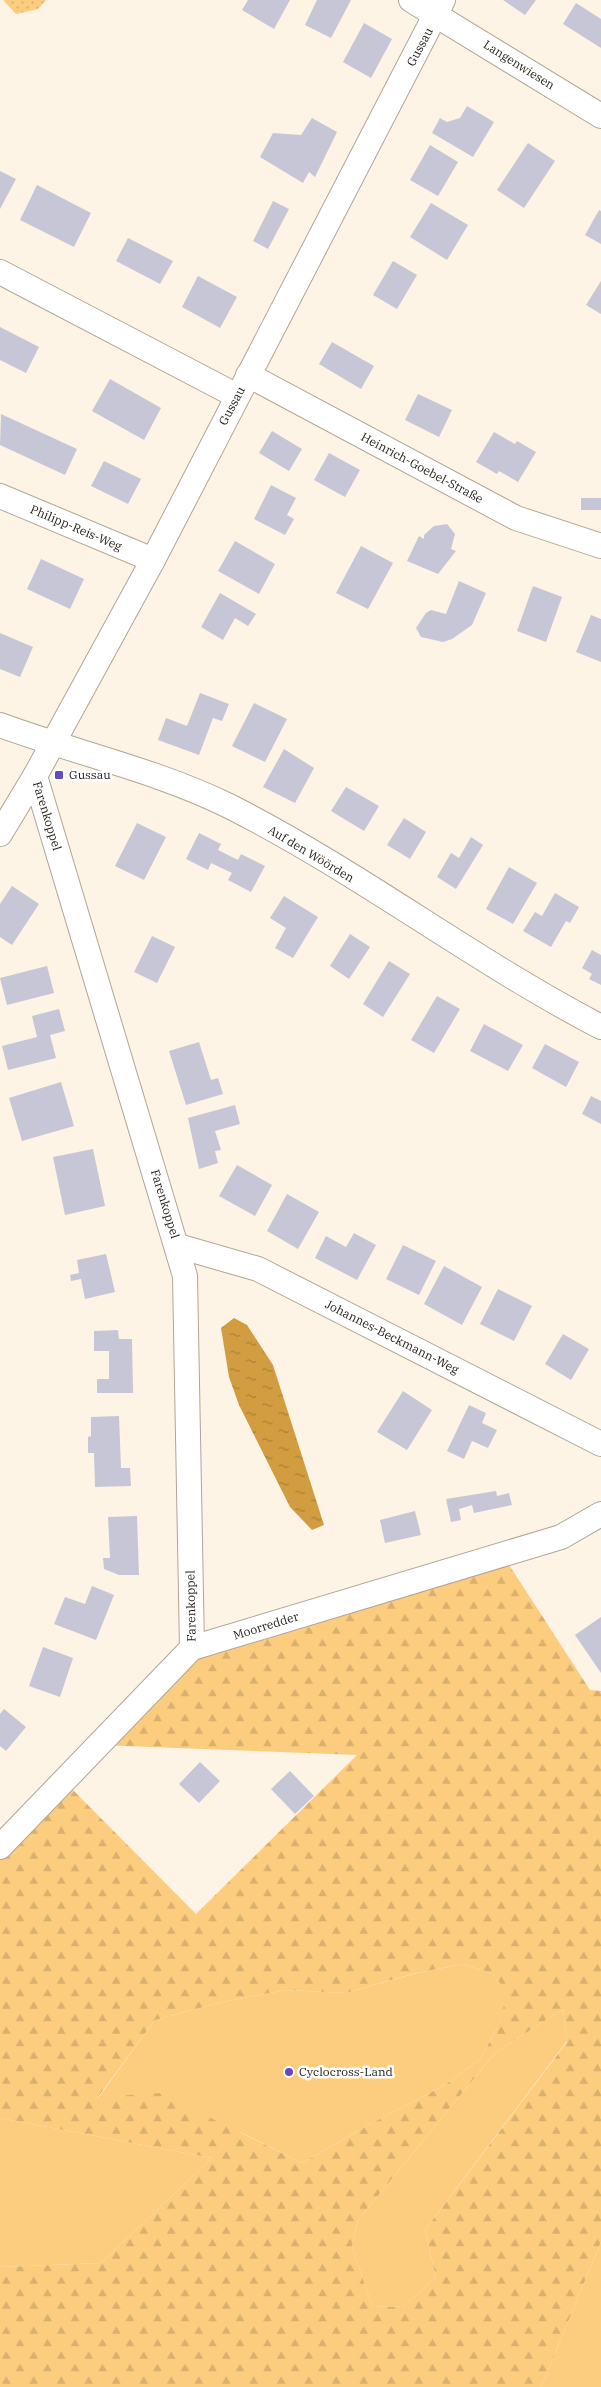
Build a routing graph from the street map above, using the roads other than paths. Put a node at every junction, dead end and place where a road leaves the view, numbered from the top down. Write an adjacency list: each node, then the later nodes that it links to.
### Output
1 (410, 0): 2 (street, Langenwiesen)
2 (440, 7): 3 (street, Langenwiesen); 5 (street, Gussau)
3 (601, 116)
4 (0, 272): 6 (street)
5 (248, 375): 6 (street, Gussau); 8 (street, Heinrich-Goebel-Straße)
6 (237, 396): 9 (street, Gussau)
7 (0, 496): 9 (street, Philipp-Reis-Weg)
8 (601, 546)
9 (152, 560): 11 (street, Gussau)
10 (0, 725): 11 (street, Auf den Wöörden)
11 (51, 744): 12 (street, Gussau); 14 (street, Auf den Wöörden)
12 (35, 776): 13 (street, Gussau); 15 (street, Farenkoppel)
13 (0, 834)
14 (601, 1027)
15 (178, 1246): 16 (street, Johannes-Beckmann-Weg); 18 (street, Farenkoppel)
16 (601, 1444)
17 (601, 1514): 18 (street, Moorredder)
18 (192, 1648): 19 (street, Moorredder)
19 (0, 1846)

